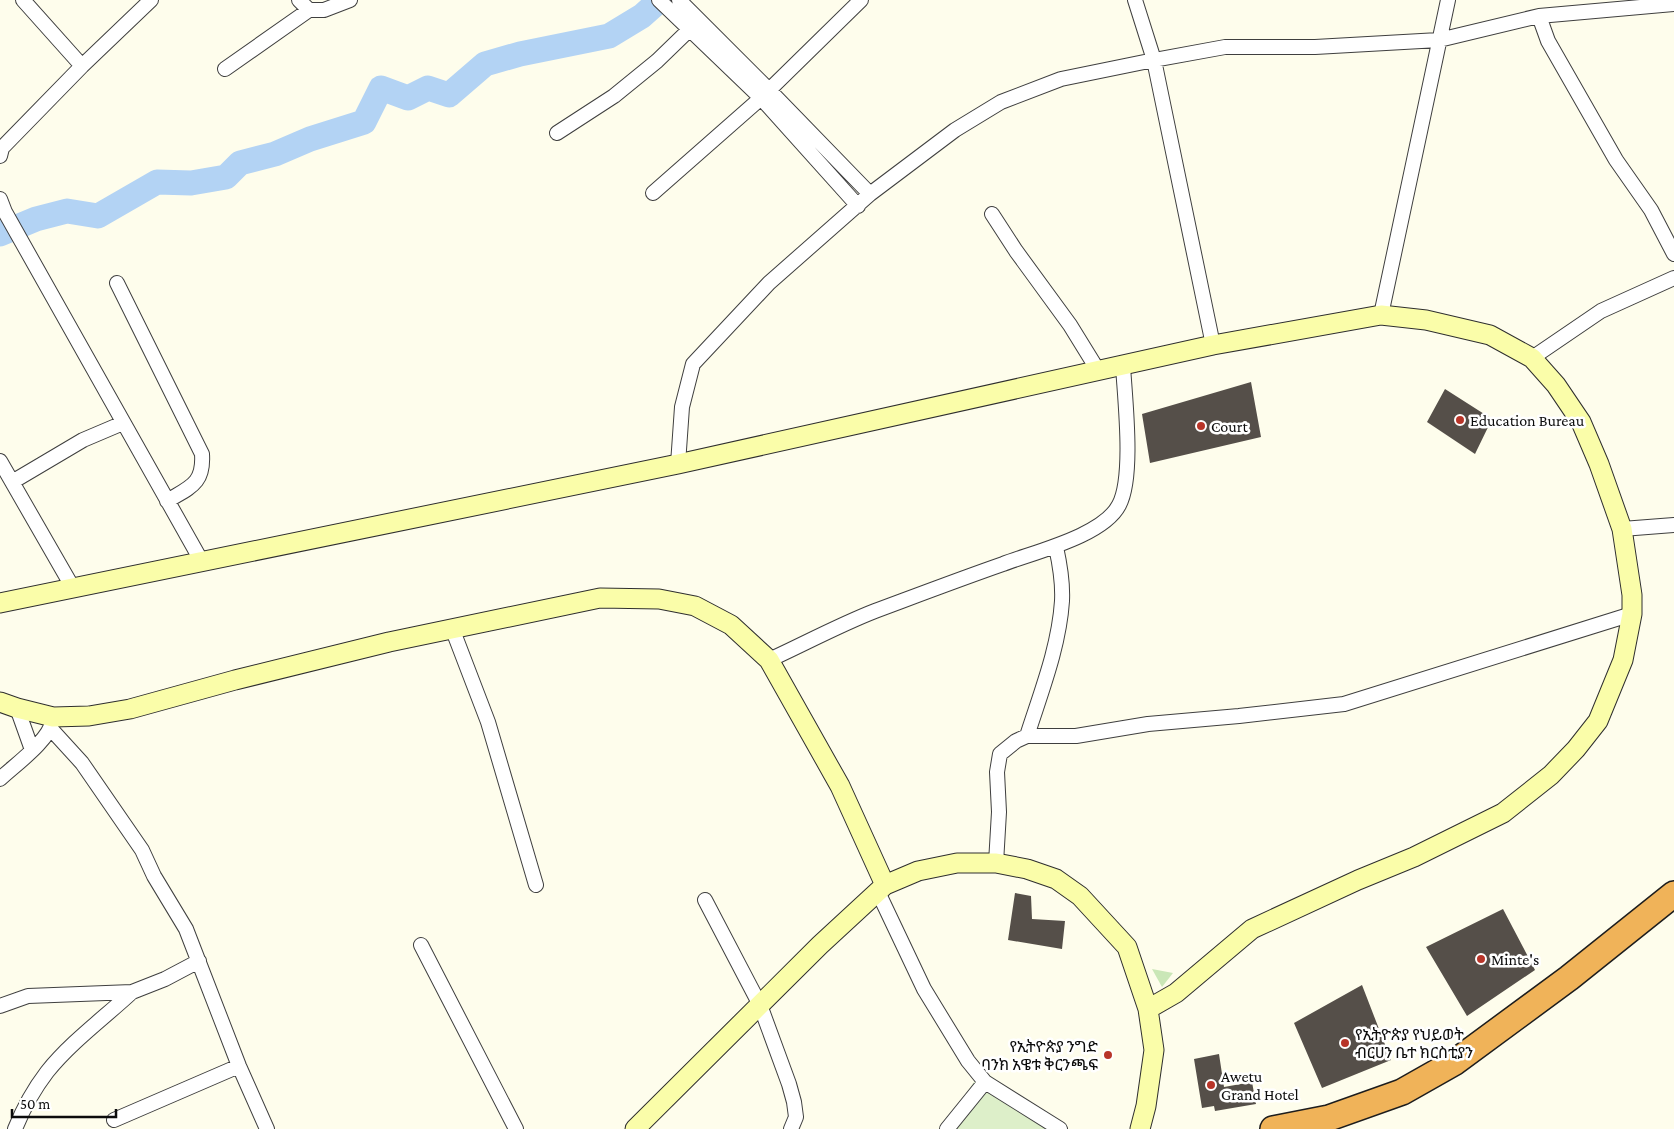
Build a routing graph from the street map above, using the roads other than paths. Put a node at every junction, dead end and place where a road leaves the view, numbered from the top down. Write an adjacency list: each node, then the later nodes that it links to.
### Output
1 (23, 0): 15 (street)
2 (151, 0): 15 (street)
3 (350, 0): 10 (street)
4 (659, 0): 12 (street)
5 (679, 0): 17 (street)
6 (861, 0): 17 (street)
7 (1136, 0): 14 (street)
8 (1448, 0): 13 (street)
9 (1674, 4): 11 (street)
10 (304, 5): 16 (street)
11 (1539, 16): 13 (street); 25 (street)
12 (689, 30): 17 (street); 18 (street)
13 (1439, 40): 14 (street); 28 (street)
14 (1154, 60): 21 (street); 29 (street)
15 (82, 66): 19 (street)
16 (224, 69)
17 (765, 94): 20 (street); 21 (street); 23 (street)
18 (557, 133)
19 (1, 150)
20 (653, 193)
21 (870, 194): 23 (street)
22 (0, 199): 33 (street)
23 (858, 206): 35 (street)
24 (992, 214): 32 (street)
25 (1674, 254)
26 (1674, 278): 30 (street)
27 (117, 283): 37 (street)
28 (1381, 315): 29 (street); 30 (street)
29 (1213, 345): 31 (street)
30 (1532, 358): 39 (street)
31 (1123, 366): 32 (street); 40 (street)
32 (1099, 372): 35 (street)
33 (122, 423): 36 (street); 37 (street)
34 (0, 461): 36 (street)
35 (678, 464): 41 (street)
36 (12, 482): 42 (street)
37 (167, 501): 41 (street)
38 (1674, 526): 39 (street)
39 (1622, 529): 44 (street)
40 (1056, 547): 46 (street); 49 (street)
41 (202, 562): 42 (street)
42 (73, 588): 43 (street)
43 (0, 603)
44 (1632, 614): 49 (street); 62 (street)
45 (452, 628): 46 (street); 48 (street); 53 (street)
46 (768, 660): 54 (street)
47 (9, 705): 48 (street); 50 (street)
48 (52, 723): 50 (street); 58 (street)
49 (1027, 736): 52 (street)
50 (32, 750): 51 (street)
51 (0, 779)
52 (996, 863): 54 (street); 62 (street)
53 (536, 885)
54 (881, 888): 60 (street); 64 (street)
55 (1674, 894): 74 (highway)
56 (705, 900): 60 (street)
57 (421, 945): 68 (street)
58 (199, 961): 59 (street); 63 (street)
59 (132, 992): 61 (street); 66 (street)
60 (760, 1005): 69 (street); 70 (street)
61 (0, 1006)
62 (1148, 1009): 73 (street)
63 (239, 1066): 65 (street); 67 (street)
64 (985, 1082): 71 (street); 72 (street)
65 (114, 1120)
66 (15, 1129)
67 (267, 1129)
68 (516, 1129)
69 (635, 1129)
70 (791, 1129)
71 (946, 1129)
72 (1060, 1129)
73 (1140, 1129)
74 (1272, 1129)

